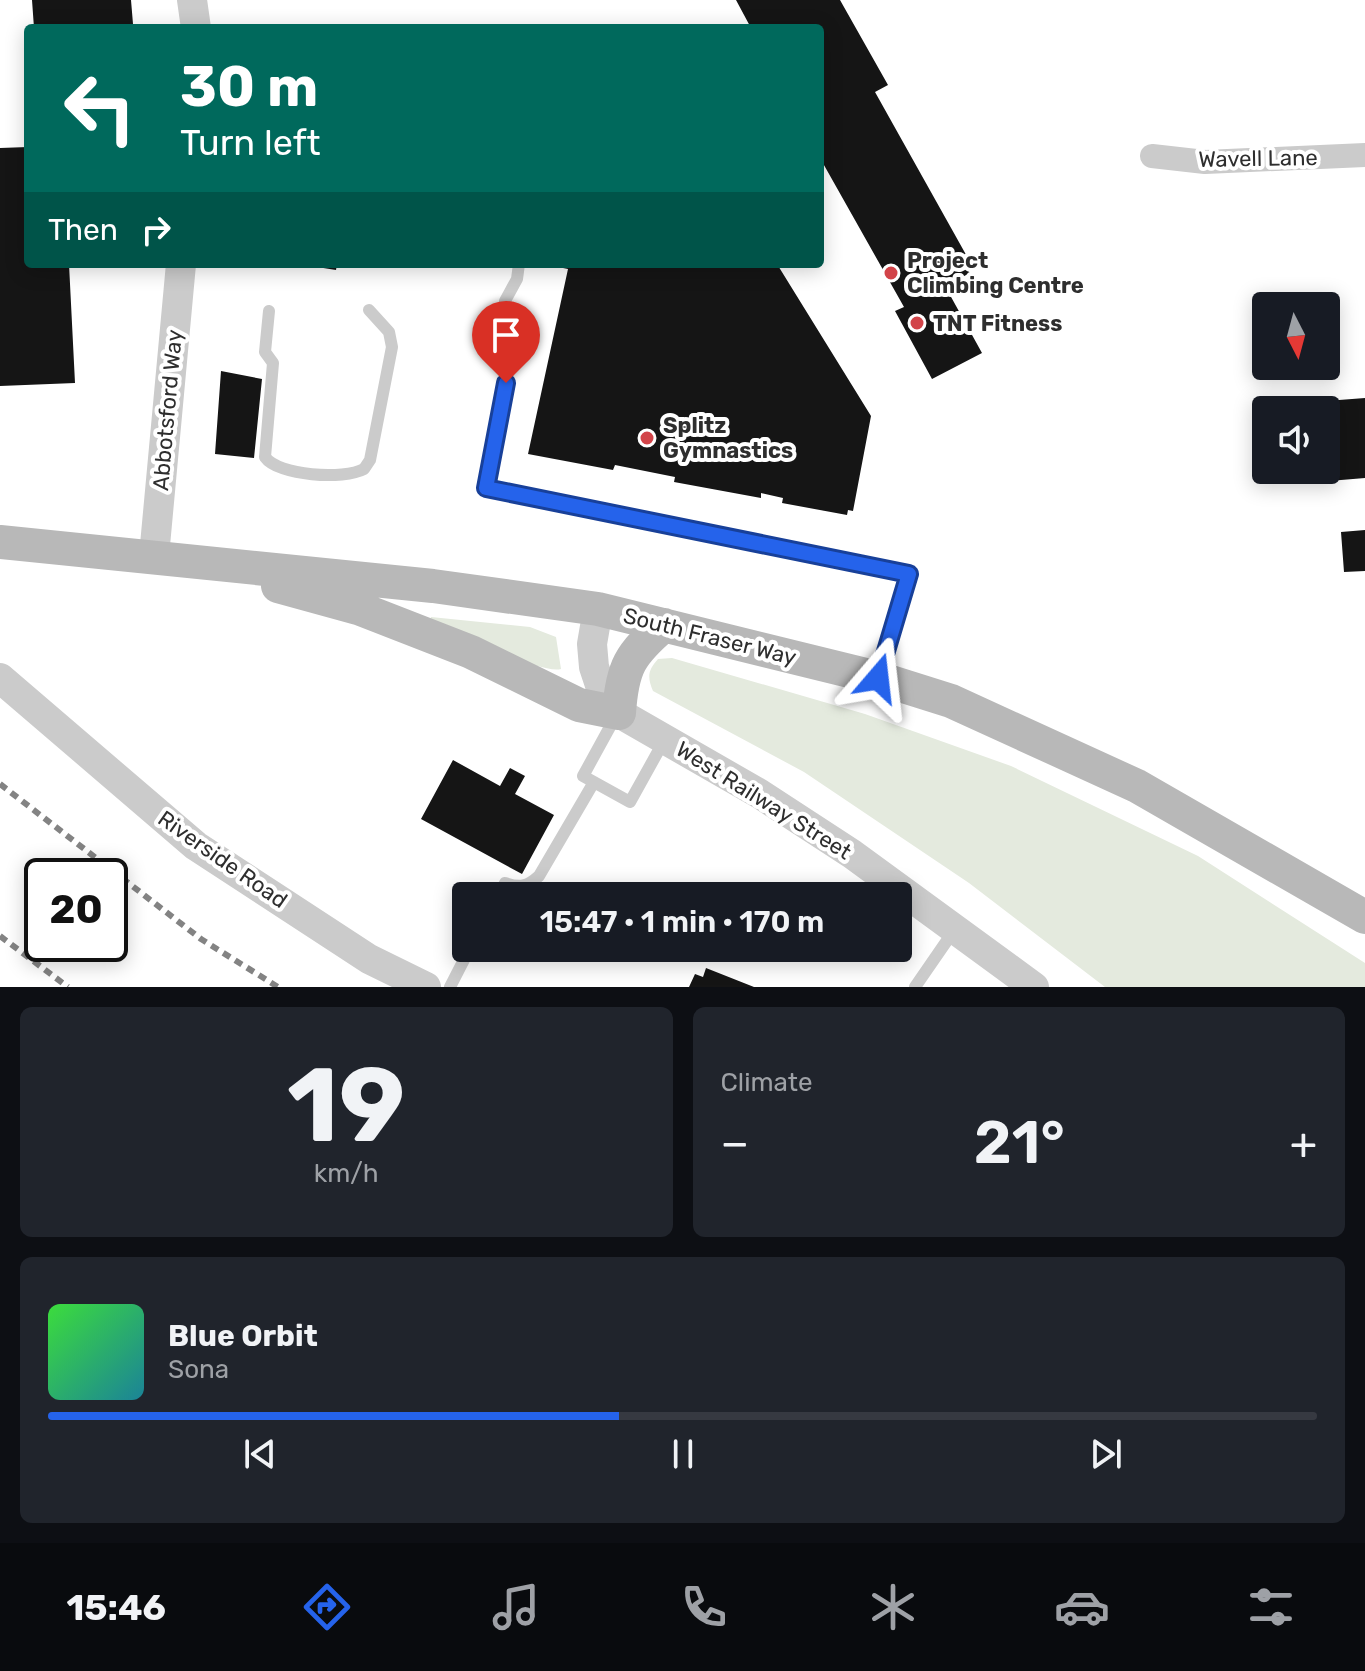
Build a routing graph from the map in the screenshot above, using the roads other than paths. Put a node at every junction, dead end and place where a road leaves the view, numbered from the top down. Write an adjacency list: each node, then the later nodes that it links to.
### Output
1 (192, 0): 2 (street)
2 (195, 24)
3 (1365, 155): 4 (street, Wavell Lane)
4 (1152, 156)
5 (181, 268): 10 (street, Abbotsford Way)
6 (518, 268): 14 (lane)
7 (369, 310): 8 (lane)
8 (269, 311)
9 (0, 542): 10 (main road, South Fraser Way)
10 (154, 556): 11 (main road, South Fraser Way); 15 (main road)
11 (598, 609): 12 (main road, South Fraser Way); 15 (street, West Railway Street)
12 (664, 625): 14 (main road, South Fraser Way); 15 (main road)
13 (0, 678): 22 (street, Riverside Road)
14 (878, 678): 19 (main road, South Fraser Way)
15 (619, 713): 16 (street, West Railway Street); 17 (lane)
16 (665, 739): 17 (lane); 20 (street, West Railway Street)
17 (589, 779): 18 (lane)
18 (532, 882)
19 (1365, 917)
20 (955, 929): 24 (lane); 25 (street, West Railway Street)
21 (463, 962): 23 (lane)
22 (426, 987)
23 (450, 987)
24 (915, 987)
25 (1034, 987)

